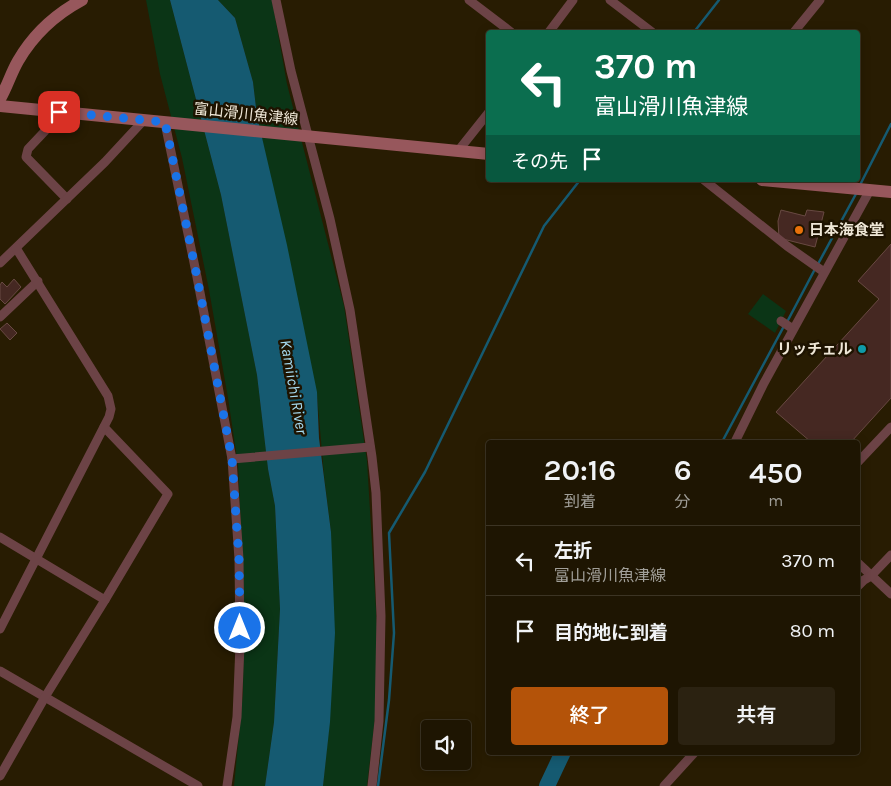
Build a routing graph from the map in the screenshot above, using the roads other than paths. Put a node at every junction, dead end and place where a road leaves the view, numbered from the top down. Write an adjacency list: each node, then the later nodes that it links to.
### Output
1 (82, 0): 7 (main road)
2 (276, 0): 18 (street)
3 (469, 0): 8 (street)
4 (573, 0): 9 (street)
5 (610, 0): 10 (street)
6 (820, 0): 11 (street)
7 (67, 5): 12 (main road)
8 (508, 30)
9 (550, 30)
10 (649, 30)
11 (796, 30)
12 (0, 99)
13 (0, 106): 15 (main road, 富山滑川魚津線)
14 (486, 116): 19 (street)
15 (143, 121): 16 (main road, 富山滑川魚津線); 25 (street)
16 (170, 123): 18 (main road, 富山滑川魚津線); 37 (street)
17 (44, 131): 25 (street)
18 (302, 136): 19 (main road, 富山滑川魚津線); 36 (street)
19 (458, 151): 20 (main road, 富山滑川魚津線)
20 (486, 154)
21 (707, 182): 28 (street)
22 (782, 182): 23 (main road)
23 (867, 190): 24 (main road); 28 (street)
24 (891, 192)
25 (67, 199): 26 (street)
26 (16, 248): 27 (street); 29 (street)
27 (0, 264)
28 (823, 271): 32 (street)
29 (38, 281): 30 (street); 33 (street)
30 (0, 317)
31 (781, 321): 32 (street)
32 (793, 329): 35 (street)
33 (104, 427): 41 (street); 46 (street)
34 (891, 427): 38 (street)
35 (736, 440)
36 (370, 446): 37 (street); 54 (street)
37 (232, 459): 53 (street)
38 (860, 460)
39 (0, 537): 41 (street)
40 (891, 555): 43 (street)
41 (37, 558): 46 (street); 47 (street)
42 (860, 565): 43 (street)
43 (871, 576): 44 (street); 45 (street)
44 (860, 584)
45 (891, 594)
46 (105, 600): 49 (street)
47 (0, 628)
48 (0, 672): 49 (street)
49 (45, 697): 51 (street); 52 (street)
50 (692, 755): 55 (street)
51 (0, 776)
52 (198, 786)
53 (227, 786)
54 (372, 786)
55 (664, 786)

